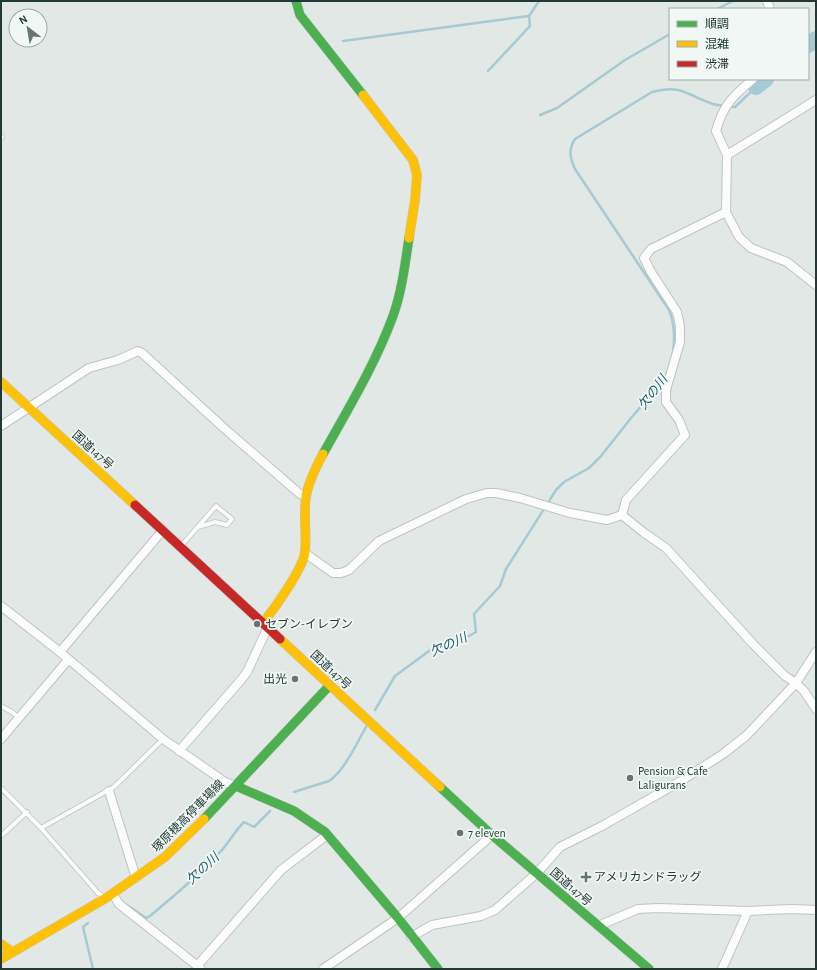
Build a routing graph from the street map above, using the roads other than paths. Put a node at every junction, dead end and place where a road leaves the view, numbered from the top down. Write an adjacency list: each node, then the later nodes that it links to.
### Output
1 (296, 1): 10 (main road)
2 (752, 80): 4 (street)
3 (816, 100): 4 (street)
4 (727, 155): 5 (street)
5 (726, 212): 6 (street); 11 (street)
6 (816, 285)
7 (1, 382): 8 (main road, 国道147号)
8 (29, 408): 9 (street); 10 (street); 13 (main road, 国道147号)
9 (1, 426)
10 (306, 497): 15 (main road)
11 (622, 515): 15 (street); 21 (street)
12 (198, 527): 12 (lane); 14 (lane)
13 (163, 530): 14 (main road, 国道147号); 18 (street)
14 (180, 546): 17 (main road, 国道147号)
15 (305, 553): 17 (main road)
16 (1, 606): 18 (street)
17 (266, 625): 22 (main road, 国道147号); 28 (street)
18 (60, 652): 20 (street)
19 (816, 652): 21 (street)
20 (68, 660): 25 (street); 26 (street)
21 (796, 683): 24 (street); 37 (street)
22 (330, 685): 29 (main road); 35 (main road, 国道147号)
23 (1, 706): 25 (lane)
24 (816, 709)
25 (19, 718): 27 (street)
26 (163, 739): 28 (street); 31 (lane)
27 (1, 740)
28 (179, 751): 29 (street)
29 (236, 786): 34 (main road, 塚原穂高停車場線); 38 (main road, 塚原穂高停車場線)
30 (1, 788): 32 (lane)
31 (109, 791): 33 (lane); 38 (street)
32 (26, 812): 33 (lane); 36 (lane)
33 (41, 828): 39 (lane)
34 (327, 835): 42 (main road, 塚原穂高停車場線); 48 (street)
35 (492, 835): 37 (main road, 国道147号); 42 (street)
36 (1, 836)
37 (537, 873): 43 (main road, 国道147号); 44 (street)
38 (136, 878): 39 (main road, 塚原穂高停車場線)
39 (110, 896): 46 (main road, 塚原穂高停車場線); 48 (street)
40 (816, 910): 41 (street)
41 (748, 911): 43 (street); 52 (street)
42 (398, 918): 44 (main road, 塚原穂高停車場線); 49 (street)
43 (598, 926): 51 (main road, 国道147号)
44 (411, 936): 50 (main road, 塚原穂高停車場線)
45 (1, 944): 46 (main road)
46 (12, 952): 47 (main road, 塚原穂高停車場線)
47 (1, 959)
48 (199, 967)
49 (323, 969)
50 (438, 969)
51 (649, 969)
52 (722, 969)

